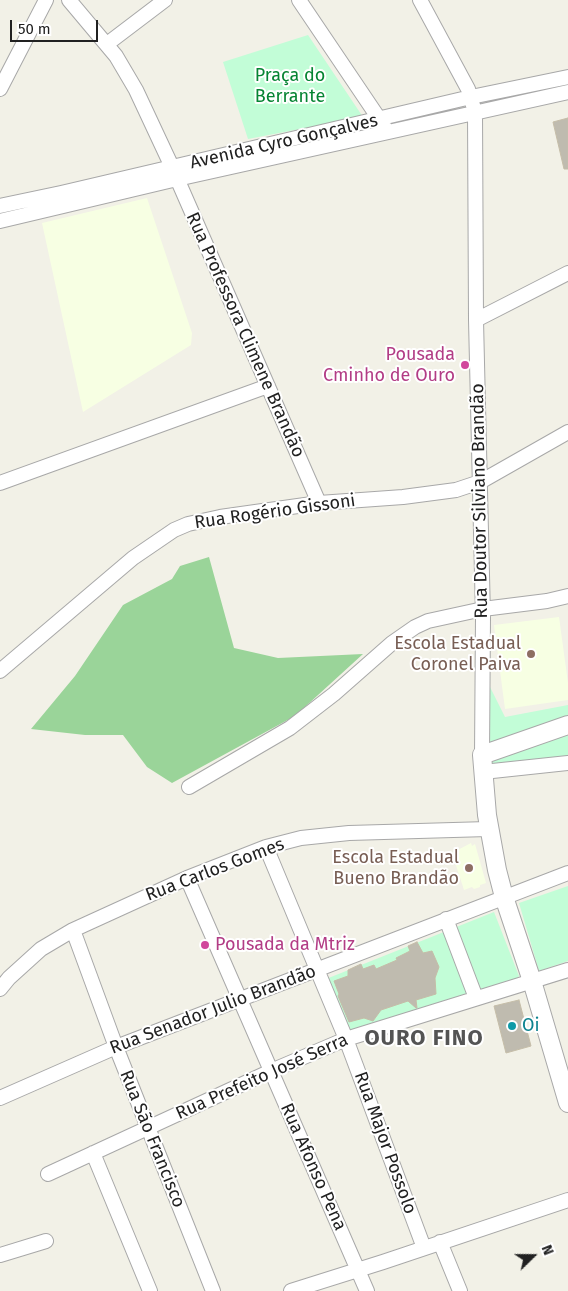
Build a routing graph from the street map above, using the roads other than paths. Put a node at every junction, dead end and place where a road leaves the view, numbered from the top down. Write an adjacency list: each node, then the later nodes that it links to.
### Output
1 (46, 0): 8 (street)
2 (69, 0): 6 (street, Rua Professora Climene Brandão)
3 (165, 0): 6 (street)
4 (299, 0): 12 (street)
5 (420, 0): 10 (street, Rua Doutor Silviano Brandão)
6 (107, 44): 14 (street, Rua Professora Climene Brandão)
7 (568, 77): 10 (street, Avenida Cyro Gonçalves)
8 (0, 89)
9 (568, 92): 11 (street, Avenida Cyro Gonçalves)
10 (471, 97): 11 (street, Rua Doutor Silviano Brandão); 12 (street, Avenida Cyro Gonçalves)
11 (475, 112): 13 (street, Avenida Cyro Gonçalves); 19 (street, Rua Doutor Silviano Brandão)
12 (380, 120): 13 (street); 14 (street, Avenida Cyro Gonçalves)
13 (388, 133): 14 (street, Avenida Cyro Gonçalves)
14 (175, 173): 15 (street, Avenida Cyro Gonçalves); 20 (street, Rua Professora Climene Brandão)
15 (63, 199): 16 (street, Avenida Cyro Gonçalves); 17 (street, Avenida Cyro Gonçalves)
16 (0, 206)
17 (0, 221)
18 (568, 273): 19 (street)
19 (476, 320): 22 (street, Rua Doutor Silviano Brandão)
20 (268, 386): 23 (street); 24 (street, Rua Professora Climene Brandão)
21 (568, 432): 22 (street, Rua Rogério Gissoni)
22 (480, 482): 24 (street, Rua Rogério Gissoni); 26 (street, Rua Doutor Silviano Brandão)
23 (0, 483)
24 (319, 503): 27 (street, Rua Rogério Gissoni)
25 (568, 596): 26 (street)
26 (483, 609): 30 (street, Rua Doutor Silviano Brandão); 31 (street)
27 (0, 671)
28 (568, 725): 30 (street)
29 (568, 762): 30 (street)
30 (483, 764): 32 (street, Rua Doutor Silviano Brandão)
31 (189, 787)
32 (488, 829): 33 (street, Rua Carlos Gomes); 36 (street, Rua Doutor Silviano Brandão)
33 (266, 847): 35 (street, Rua Carlos Gomes); 39 (street, Rua Major Possolo)
34 (568, 873): 36 (street, Rua Senador Julio Brandão)
35 (187, 878): 38 (street, Rua Carlos Gomes); 44 (street, Rua Afonso Pena)
36 (504, 897): 37 (street, Rua Senador Julio Brandão); 41 (street, Rua Doutor Silviano Brandão)
37 (446, 919): 39 (street, Rua Senador Julio Brandão); 43 (street)
38 (73, 930): 42 (street, Rua Carlos Gomes); 46 (street, Rua São Francisco)
39 (317, 969): 44 (street, Rua Senador Julio Brandão); 45 (street, Rua Major Possolo)
40 (568, 970): 41 (street, Rua Prefeito José Serra)
41 (532, 981): 43 (street, Rua Prefeito José Serra); 49 (street, Rua Doutor Silviano Brandão)
42 (0, 989)
43 (476, 998): 45 (street, Rua Prefeito José Serra)
44 (240, 1000): 46 (street, Rua Senador Julio Brandão); 47 (street, Rua Afonso Pena)
45 (346, 1039): 47 (street, Rua Prefeito José Serra); 56 (street, Rua Major Possolo)
46 (116, 1047): 48 (street, Rua Senador Julio Brandão); 50 (street, Rua São Francisco)
47 (271, 1071): 50 (street, Rua Prefeito José Serra); 58 (street, Rua Afonso Pena)
48 (0, 1098)
49 (568, 1103)
50 (148, 1128): 51 (street, Rua Prefeito José Serra); 60 (street, Rua São Francisco)
51 (93, 1153): 52 (street, Rua Prefeito José Serra); 59 (street)
52 (48, 1174)
53 (568, 1200): 55 (street)
54 (46, 1241): 57 (street)
55 (440, 1242): 56 (street); 63 (street)
56 (424, 1248): 58 (street)
57 (0, 1255)
58 (358, 1270): 61 (street); 62 (street, Rua Afonso Pena)
59 (150, 1291)
60 (213, 1291)
61 (291, 1291)
62 (367, 1291)
63 (460, 1291)

